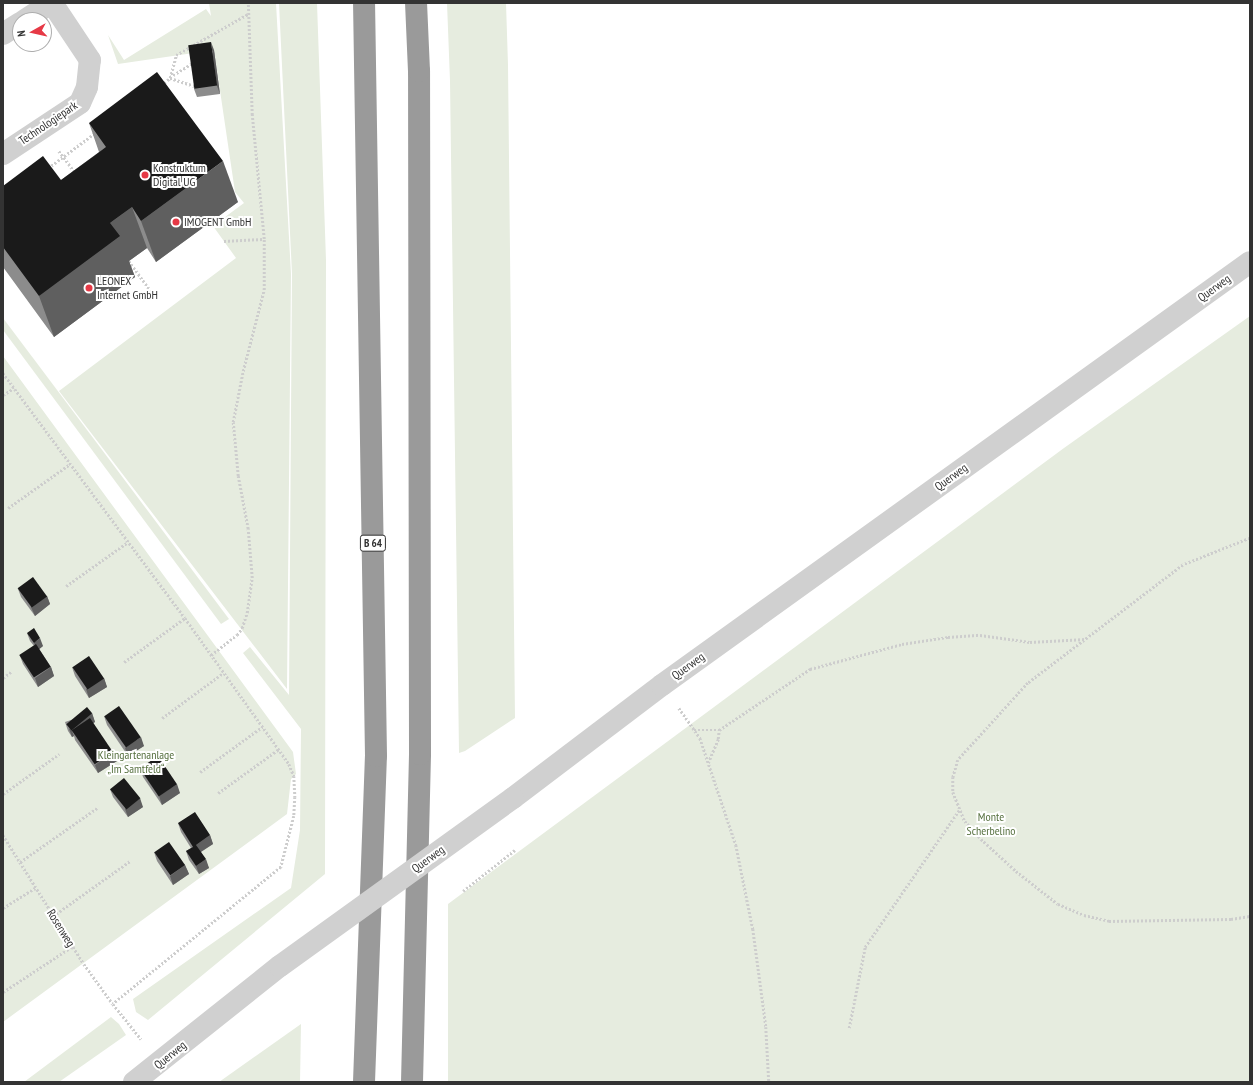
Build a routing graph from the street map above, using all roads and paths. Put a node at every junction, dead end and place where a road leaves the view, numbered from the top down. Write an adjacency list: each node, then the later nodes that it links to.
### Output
1 (51, 3): 5 (street, Technologiepark); 13 (street, Technologiepark)
2 (248, 3): 6 (path)
3 (364, 3): 67 (highway, B 64)
4 (416, 3): 68 (highway)
5 (37, 12)
6 (248, 14): 10 (path); 19 (path)
7 (12, 28): 8 (street)
8 (3, 34)
9 (192, 64): 10 (path)
10 (170, 78): 11 (path); 12 (path)
11 (196, 86)
12 (158, 88)
13 (43, 127): 15 (street, Technologiepark); 16 (path)
14 (101, 129): 16 (path)
15 (3, 154)
16 (64, 156): 17 (path); 18 (path)
17 (45, 171)
18 (77, 174)
19 (264, 239): 20 (path); 34 (path)
20 (224, 241)
21 (129, 261): 23 (path)
22 (1250, 262): 39 (street, Querweg)
23 (152, 293)
24 (3, 373): 25 (path)
25 (14, 388): 26 (path); 27 (path)
26 (3, 395)
27 (70, 464): 28 (path); 30 (path)
28 (8, 508)
29 (1250, 538): 33 (path)
30 (128, 542): 31 (path); 32 (path)
31 (66, 586)
32 (185, 618): 34 (path); 35 (path)
33 (1087, 639): 43 (path); 51 (path)
34 (211, 655): 37 (path)
35 (124, 662)
36 (12, 671): 38 (path)
37 (223, 674): 40 (path); 41 (path)
38 (3, 678)
39 (662, 685): 42 (path); 66 (street, Querweg, bridge)
40 (162, 718)
41 (262, 727): 44 (path); 47 (path)
42 (694, 730): 43 (path); 46 (path)
43 (719, 730): 46 (path)
44 (279, 749): 48 (path); 63 (path)
45 (58, 754): 49 (path)
46 (708, 763): 69 (path)
47 (200, 772)
48 (218, 793)
49 (3, 794)
50 (97, 808): 55 (path)
51 (959, 809): 60 (path); 65 (path)
52 (3, 835): 55 (path, Rosenweg)
53 (515, 850): 57 (path)
54 (130, 861): 59 (path)
55 (20, 862): 56 (path, Rosenweg)
56 (36, 887): 58 (path); 59 (path, Rosenweg)
57 (463, 891)
58 (3, 908)
59 (53, 916): 61 (path, Rosenweg)
60 (1250, 916)
61 (73, 946): 62 (path); 63 (path, Rosenweg)
62 (3, 992)
63 (113, 1004): 64 (path, Rosenweg)
64 (132, 1028)
65 (848, 1028)
66 (134, 1082)
67 (364, 1082)
68 (412, 1082)
69 (769, 1082)

